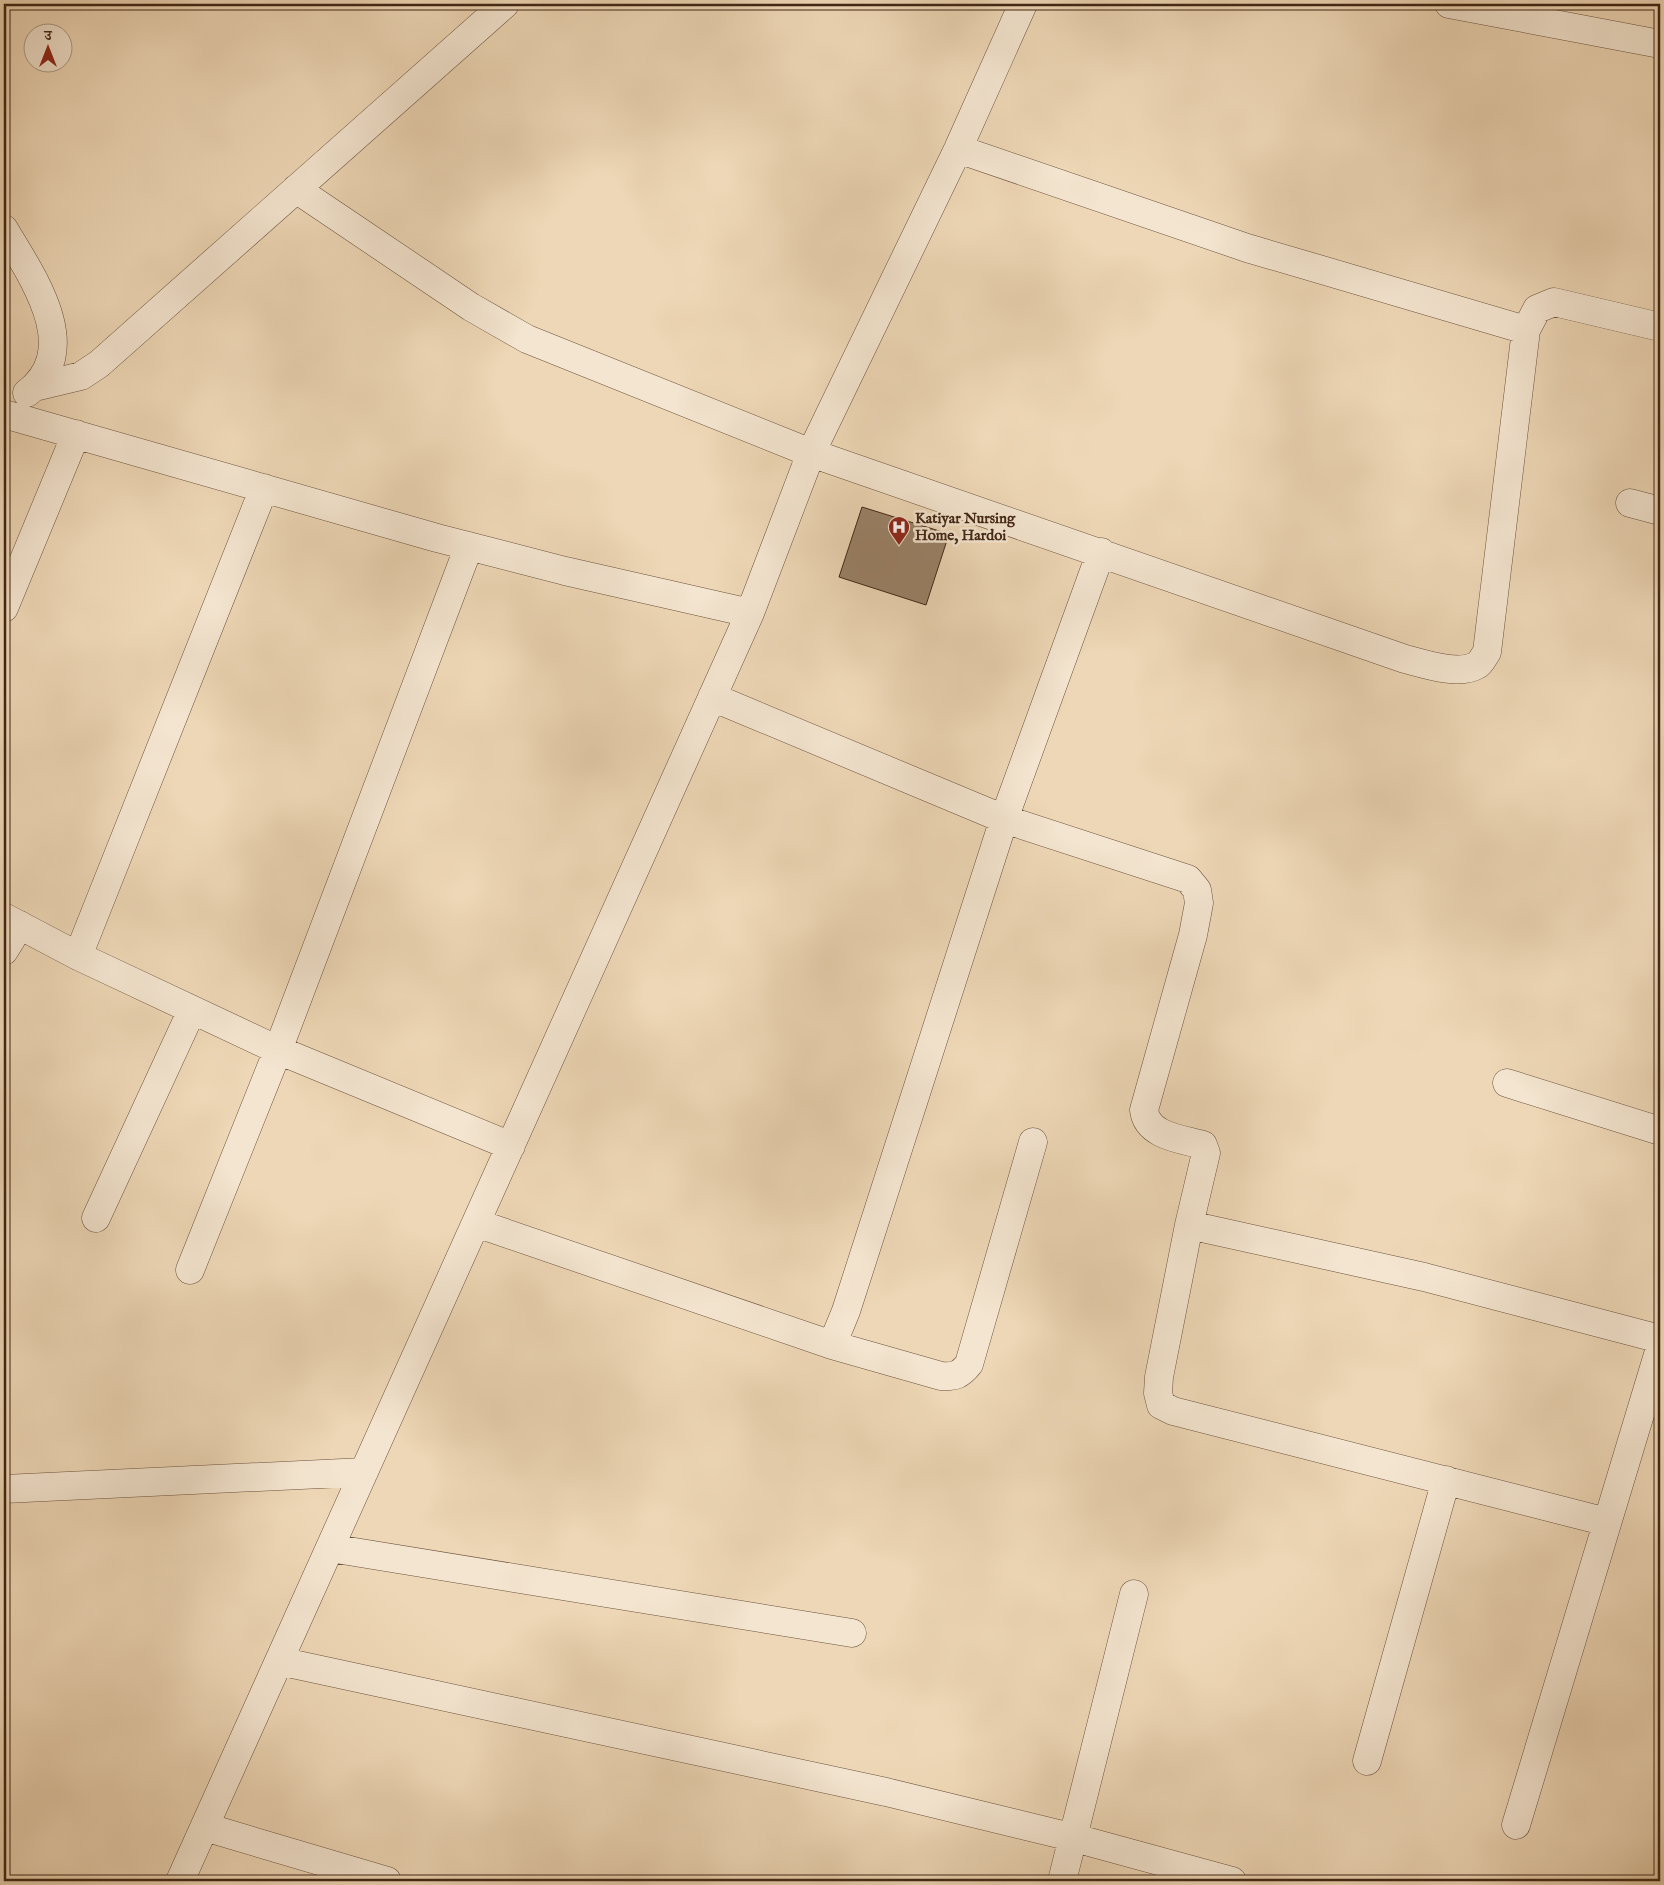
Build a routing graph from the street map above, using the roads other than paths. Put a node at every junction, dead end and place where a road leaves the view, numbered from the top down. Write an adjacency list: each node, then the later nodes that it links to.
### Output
1 (505, 4): 6 (street)
2 (1449, 4): 4 (street)
3 (1017, 6): 5 (street)
4 (1660, 44)
5 (958, 149): 9 (street); 13 (street)
6 (296, 189): 10 (street); 13 (street)
7 (4, 230): 10 (street)
8 (1660, 327): 9 (street)
9 (1526, 330): 18 (street)
10 (35, 387): 11 (street)
11 (4, 412): 12 (street)
12 (76, 434): 14 (street); 19 (street)
13 (811, 454): 18 (street); 20 (street)
14 (264, 488): 17 (street); 25 (street)
15 (1630, 502): 16 (street)
16 (1660, 511)
17 (469, 546): 20 (street); 27 (street)
18 (1101, 552): 22 (street)
19 (4, 608)
20 (750, 613): 21 (street)
21 (712, 697): 22 (street); 31 (street)
22 (1004, 819): 34 (street); 37 (street)
23 (12, 921): 24 (street); 25 (street)
24 (4, 951)
25 (78, 956): 26 (street)
26 (192, 1010): 27 (street); 32 (street)
27 (278, 1050): 31 (street); 35 (street)
28 (1507, 1083): 29 (street)
29 (1660, 1131)
30 (1033, 1142): 37 (street)
31 (511, 1146): 33 (street)
32 (96, 1218)
33 (476, 1223): 37 (street); 39 (street)
34 (1189, 1225): 36 (street); 40 (street)
35 (190, 1270)
36 (1660, 1339)
37 (832, 1345)
38 (1660, 1348): 42 (street)
39 (364, 1472): 41 (street); 43 (street)
40 (1446, 1480): 42 (street); 47 (street)
41 (4, 1489)
42 (1607, 1522): 48 (street)
43 (330, 1548): 45 (street); 46 (street)
44 (1134, 1594): 50 (street)
45 (852, 1633)
46 (279, 1661): 49 (street); 50 (street)
47 (1367, 1761)
48 (1516, 1825)
49 (205, 1827): 51 (street); 52 (street)
50 (1071, 1837): 53 (street); 54 (street)
51 (180, 1881)
52 (387, 1881)
53 (1062, 1881)
54 (1232, 1881)

